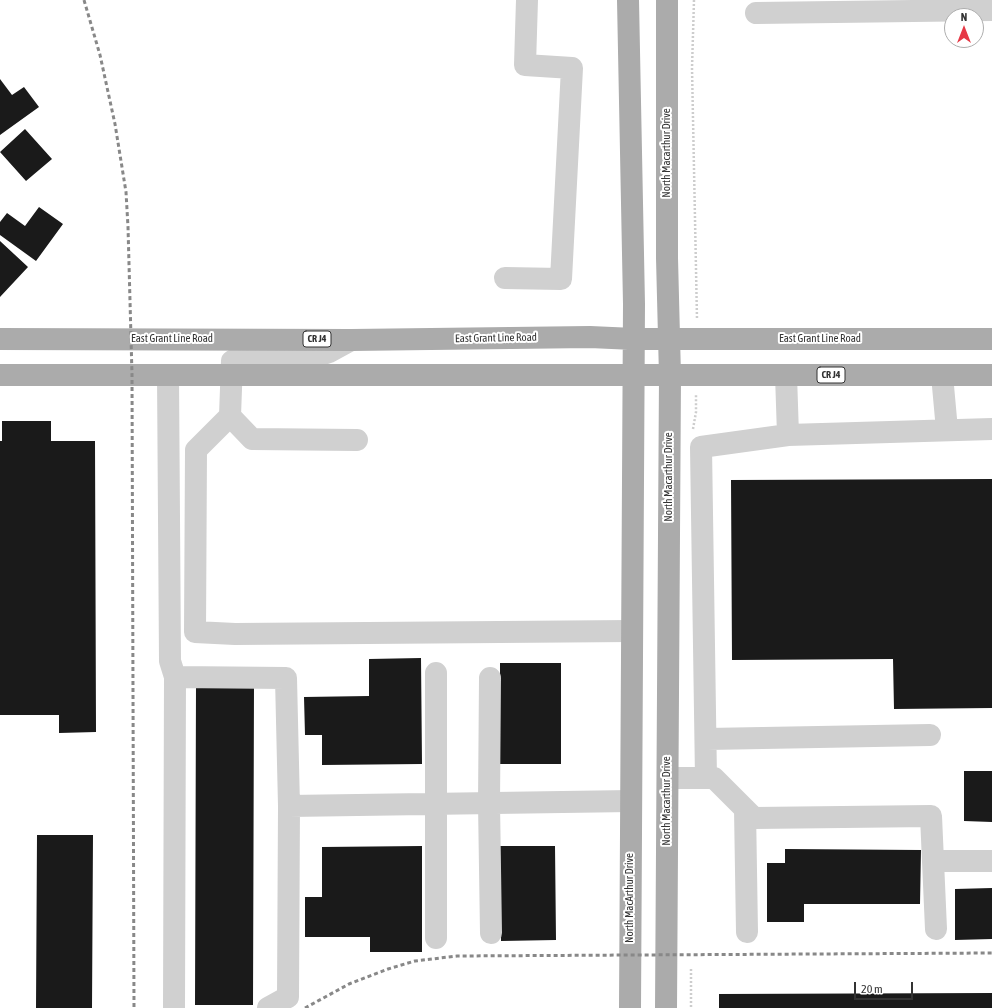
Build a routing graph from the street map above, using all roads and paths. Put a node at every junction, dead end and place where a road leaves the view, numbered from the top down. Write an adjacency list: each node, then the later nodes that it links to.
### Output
1 (527, 0): 7 (lane)
2 (628, 0): 9 (main road)
3 (667, 0): 10 (main road, North Macarthur Drive)
4 (694, 0): 11 (path)
5 (992, 10): 6 (lane)
6 (756, 13)
7 (505, 278)
8 (0, 339): 13 (main road, East Grant Line Road / CR J4)
9 (634, 339): 10 (main road, East Grant Line Road / CR J4); 13 (main road, East Grant Line Road / CR J4); 20 (main road)
10 (670, 339): 11 (main road, East Grant Line Road / CR J4); 21 (main road, North Macarthur Drive)
11 (697, 339): 12 (main road, East Grant Line Road / CR J4)
12 (992, 339)
13 (351, 340): 14 (lane)
14 (231, 374): 16 (main road, CR J4); 20 (main road, CR J4); 23 (lane)
15 (0, 375): 16 (main road, CR J4)
16 (168, 375): 31 (lane)
17 (786, 375): 18 (main road, CR J4); 22 (main road, CR J4); 26 (lane)
18 (942, 375): 19 (main road, CR J4); 25 (lane)
19 (992, 375)
20 (634, 376): 21 (main road, CR J4); 29 (main road)
21 (670, 376): 22 (main road, CR J4); 35 (main road, North Macarthur Drive)
22 (696, 376): 28 (path)
23 (230, 416): 27 (lane); 29 (lane)
24 (992, 429): 25 (lane)
25 (947, 430): 26 (lane)
26 (788, 435): 28 (lane)
27 (357, 440)
28 (701, 447): 34 (lane)
29 (632, 631): 37 (main road)
30 (436, 673): 39 (lane)
31 (175, 677): 40 (lane); 49 (lane)
32 (490, 678): 38 (lane)
33 (930, 735): 34 (lane)
34 (707, 739): 36 (lane)
35 (668, 778): 36 (lane); 52 (main road, North Macarthur Drive)
36 (706, 778): 41 (lane)
37 (631, 794): 38 (lane); 51 (main road, North MacArthur Drive)
38 (489, 803): 39 (lane); 46 (lane)
39 (437, 804): 40 (lane); 47 (lane)
40 (289, 806): 50 (lane)
41 (745, 809): 43 (lane); 45 (lane)
42 (992, 861): 43 (lane)
43 (933, 862): 44 (lane)
44 (936, 929)
45 (747, 932)
46 (491, 933)
47 (436, 938)
48 (691, 969): 53 (path)
49 (174, 1008)
50 (268, 1008)
51 (630, 1008)
52 (666, 1008)
53 (691, 1008)

